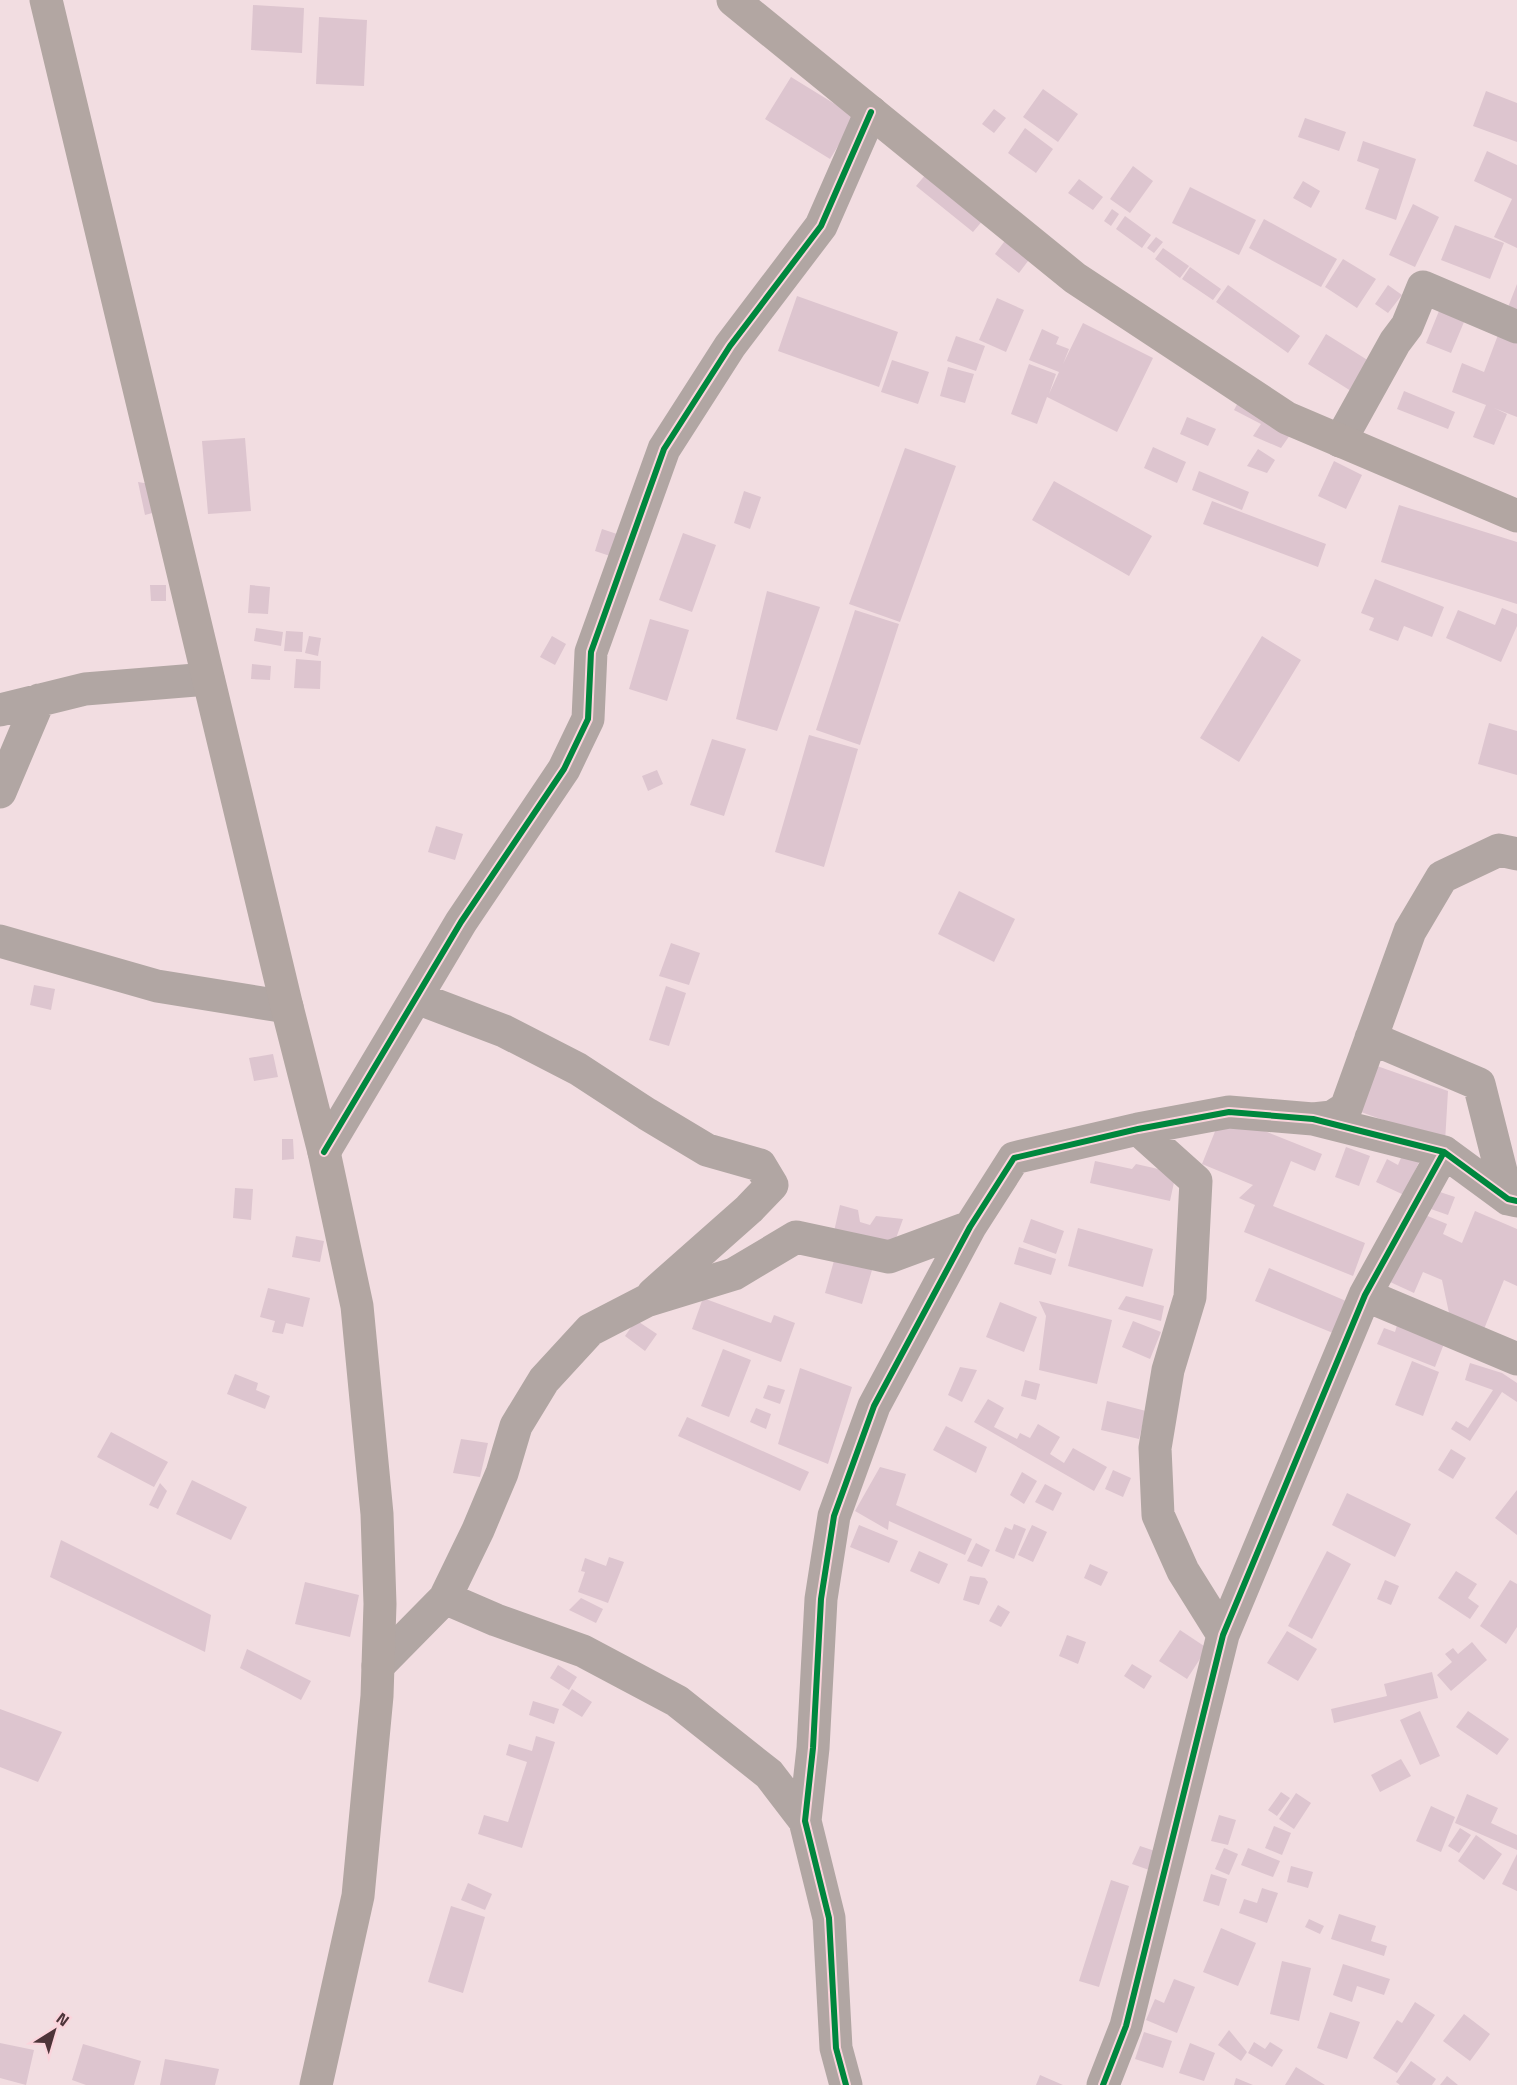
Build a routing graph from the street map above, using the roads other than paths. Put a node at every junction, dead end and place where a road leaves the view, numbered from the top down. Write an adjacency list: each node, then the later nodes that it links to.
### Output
1 (46, 0): 7 (main road)
2 (733, 0): 3 (main road)
3 (871, 112): 5 (main road); 13 (street)
4 (1517, 327): 5 (street)
5 (1340, 441): 6 (main road)
6 (1517, 516)
7 (208, 679): 8 (street); 14 (main road)
8 (39, 700): 9 (street); 10 (street)
9 (0, 710)
10 (0, 792)
11 (1517, 854): 15 (street)
12 (0, 941): 14 (street)
13 (417, 998): 18 (street); 23 (street)
14 (286, 1007): 18 (main road)
15 (1371, 1038): 16 (street); 20 (street)
16 (1313, 1119): 17 (street); 19 (street)
17 (1138, 1129): 21 (street); 26 (street)
18 (324, 1152): 27 (main road)
19 (1444, 1152): 20 (street); 22 (street)
20 (1512, 1200)
21 (970, 1227): 23 (street); 28 (street)
22 (1365, 1295): 24 (street); 26 (street)
23 (646, 1301): 25 (street)
24 (1517, 1359)
25 (445, 1598): 27 (street); 28 (street)
26 (1223, 1635): 31 (street)
27 (378, 1666): 29 (main road)
28 (805, 1821): 30 (street)
29 (316, 2085)
30 (846, 2085)
31 (1103, 2085)

